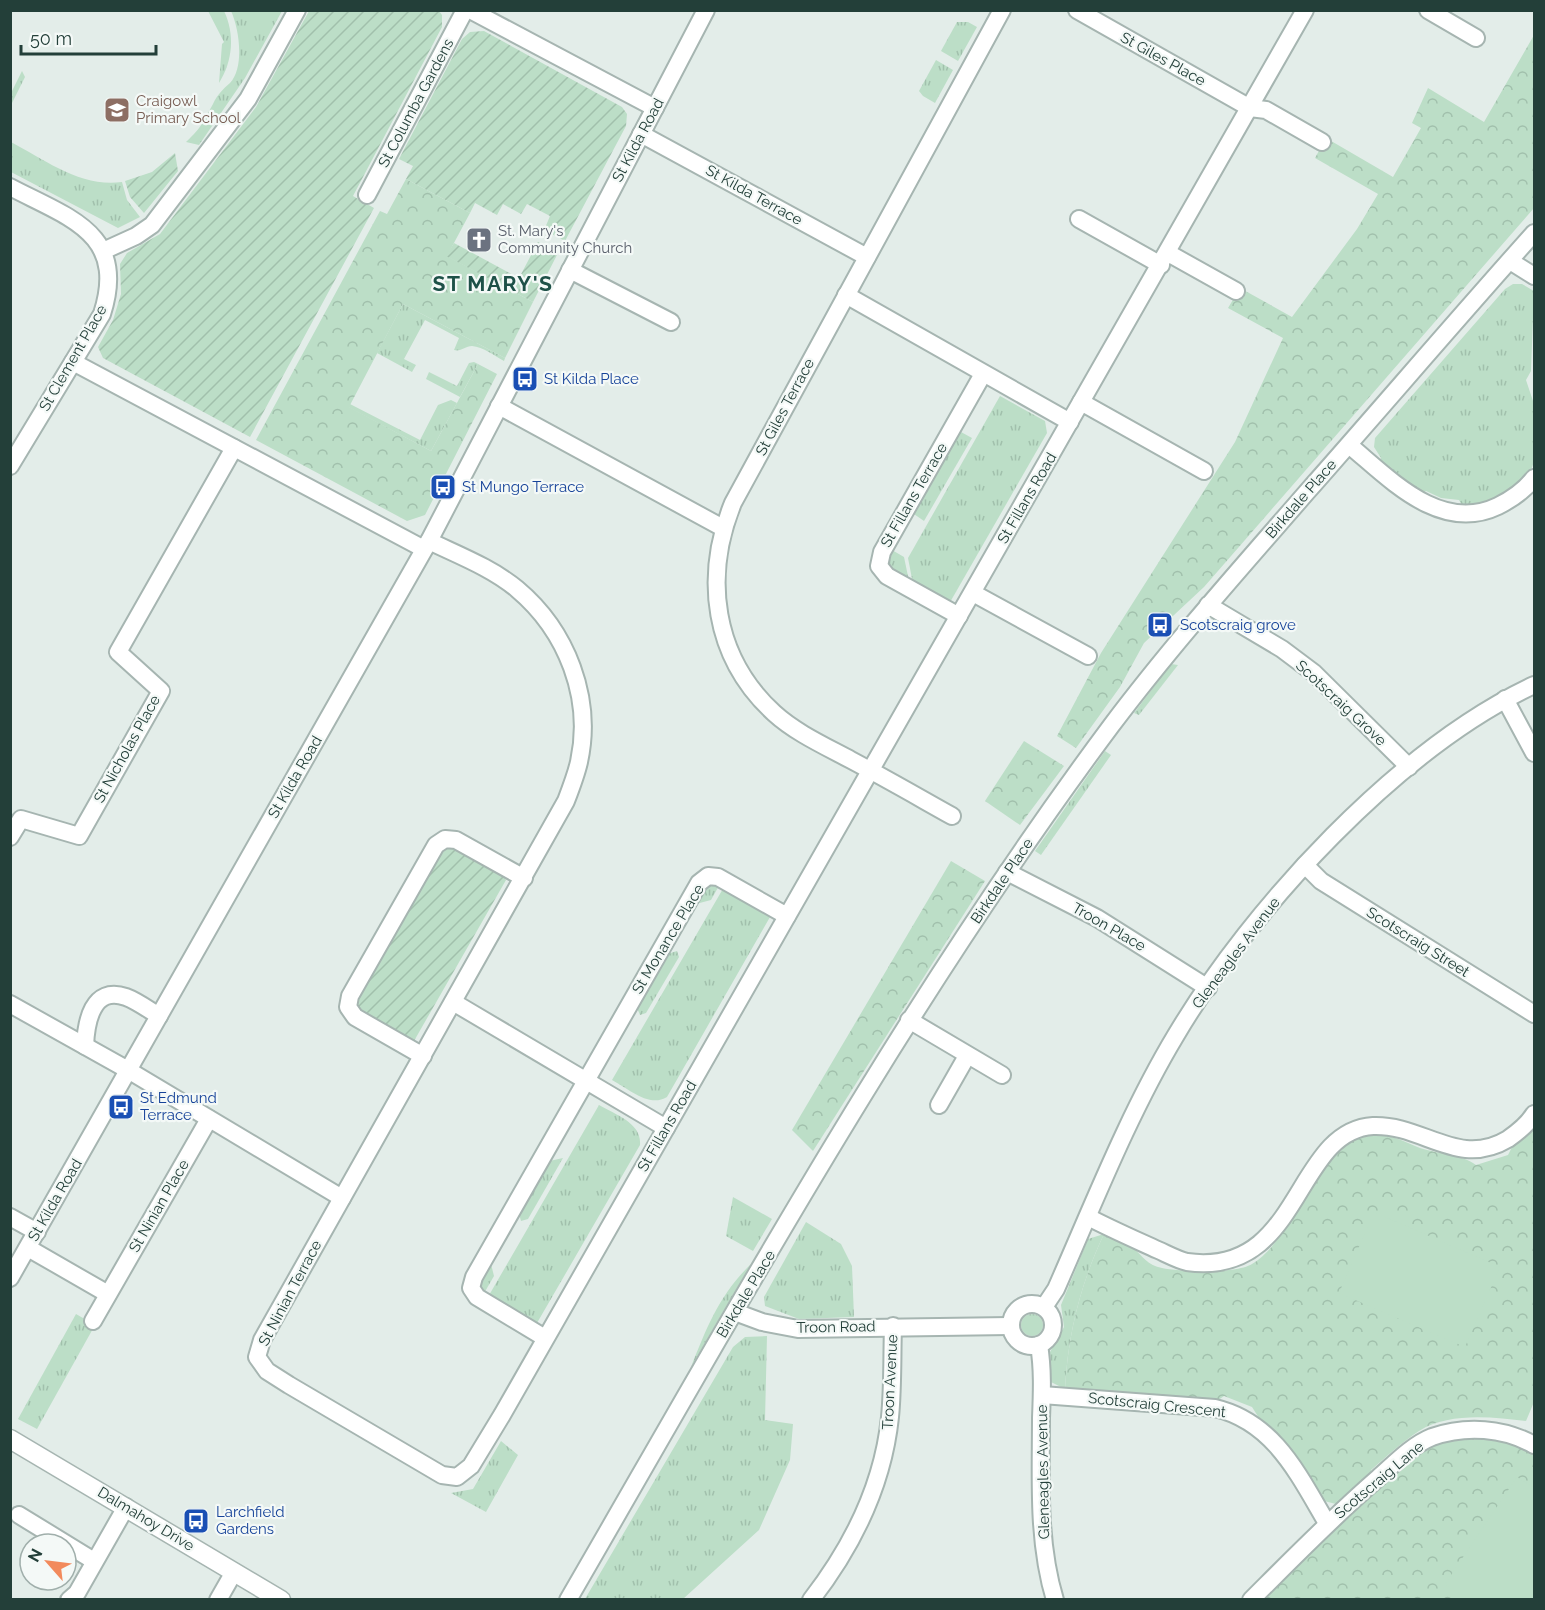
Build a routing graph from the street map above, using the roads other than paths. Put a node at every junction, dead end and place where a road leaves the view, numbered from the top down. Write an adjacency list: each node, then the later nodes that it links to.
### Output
1 (297, 10): 18 (street)
2 (465, 10): 15 (street, St Columba Gardens)
3 (471, 10): 10 (street)
4 (706, 10): 10 (street, St Kilda Road)
5 (1002, 10): 19 (street, St Giles Terrace)
6 (1077, 10): 11 (street, St Giles Place)
7 (1305, 10): 11 (street, St Fillans Road)
8 (1428, 10): 9 (street)
9 (1476, 38)
10 (655, 108): 12 (street, St Kilda Road)
11 (1250, 108): 13 (street); 20 (street, St Fillans Road)
12 (641, 134): 19 (street, St Kilda Terrace); 22 (street, St Kilda Road)
13 (1322, 142)
14 (10, 187): 18 (street, St Clement Place)
15 (367, 195)
16 (1079, 219): 20 (street)
17 (1534, 233): 21 (street, Birkdale Place)
18 (103, 251): 27 (street, St Clement Place)
19 (867, 257): 25 (street, St Giles Terrace)
20 (1165, 259): 24 (street); 29 (street, St Fillans Road)
21 (1510, 261): 23 (street); 32 (street, Birkdale Place)
22 (570, 270): 26 (street); 30 (street, St Kilda Road)
23 (1534, 276)
24 (1236, 291)
25 (846, 296): 28 (street); 37 (street, St Giles Terrace)
26 (671, 322)
27 (73, 362): 33 (street); 34 (street, St Clement Place)
28 (983, 374): 31 (street); 41 (street, St Fillans Terrace)
29 (1081, 402): 31 (street, St Fillans Road); 35 (street)
30 (499, 406): 37 (street); 38 (street, St Kilda Road)
31 (1070, 422): 39 (street, St Fillans Road)
32 (1349, 445): 36 (street); 40 (street, Birkdale Place)
33 (234, 448): 38 (street); 49 (street, St Nicholas Place)
34 (11, 464)
35 (1204, 471)
36 (1534, 478)
37 (723, 528): 47 (street, St Giles Terrace)
38 (426, 545): 52 (street, St Ninian Terrace); 58 (street, St Kilda Road)
39 (973, 592): 41 (street, St Fillans Road); 42 (street)
40 (1208, 605): 46 (street, Scotscraig Grove); 51 (street, Birkdale Place)
41 (959, 616): 47 (street, St Fillans Road)
42 (1088, 656)
43 (1534, 685): 44 (street, Gleneagles Avenue)
44 (1505, 699): 45 (street); 46 (street, Gleneagles Avenue)
45 (1534, 753)
46 (1409, 767): 50 (street, Gleneagles Avenue)
47 (871, 771): 48 (street); 53 (street, St Fillans Road)
48 (952, 816)
49 (10, 837)
50 (1305, 865): 54 (street, Gleneagles Avenue); 57 (street, Scotscraig Street)
51 (1007, 872): 54 (street, Troon Place); 59 (street, Birkdale Place)
52 (524, 878): 55 (street, St Ninian Terrace); 61 (street)
53 (787, 916): 65 (street, St Monance Place); 69 (street, St Fillans Road)
54 (1208, 988): 72 (street, Gleneagles Avenue)
55 (453, 1002): 61 (street, St Ninian Terrace); 65 (street)
56 (10, 1004): 60 (street)
57 (1534, 1014)
58 (159, 1016): 60 (street); 63 (street, St Kilda Road)
59 (909, 1020): 62 (street); 78 (street, Birkdale Place)
60 (85, 1046): 63 (street)
61 (423, 1056): 70 (street, St Ninian Terrace)
62 (967, 1056): 64 (street); 66 (street)
63 (128, 1070): 68 (street); 73 (street, St Kilda Road)
64 (1002, 1075)
65 (585, 1081): 69 (street); 82 (street, St Monance Place)
66 (939, 1105)
67 (1534, 1114): 72 (street)
68 (209, 1119): 70 (street); 76 (street, St Ninian Place)
69 (666, 1128): 82 (street, St Fillans Road)
70 (342, 1198): 87 (street, St Ninian Terrace)
71 (10, 1216): 73 (street)
72 (1088, 1217): 77 (street, Gleneagles Avenue)
73 (37, 1232): 74 (street, St Kilda Road)
74 (28, 1248): 75 (street, St Kilda Road); 76 (street)
75 (10, 1278)
76 (108, 1294): 79 (street, St Ninian Place)
77 (1044, 1307): 81 (street); 83 (street)
78 (735, 1312): 80 (street, Troon Road); 96 (street, Birkdale Place)
79 (93, 1321)
80 (892, 1326): 81 (street, Troon Road); 97 (street, Troon Avenue)
81 (1010, 1326): 83 (street)
82 (545, 1338): 87 (street, St Fillans Road)
83 (1039, 1345): 84 (street, Gleneagles Avenue)
84 (1042, 1395): 90 (street, Scotscraig Crescent); 98 (street, Gleneagles Avenue)
85 (10, 1439): 88 (street, Dalmahoy Drive)
86 (1534, 1445): 90 (street, Scotscraig Lane)
87 (457, 1477)
88 (126, 1507): 91 (street); 92 (street, Dalmahoy Drive)
89 (19, 1515): 91 (street)
90 (1327, 1523): 99 (street, Scotscraig Lane)
91 (94, 1561): 93 (street)
92 (234, 1572): 94 (street); 95 (street, Dalmahoy Drive)
93 (77, 1597)
94 (218, 1599)
95 (281, 1599)
96 (568, 1599)
97 (812, 1599)
98 (1055, 1599)
99 (1251, 1599)

